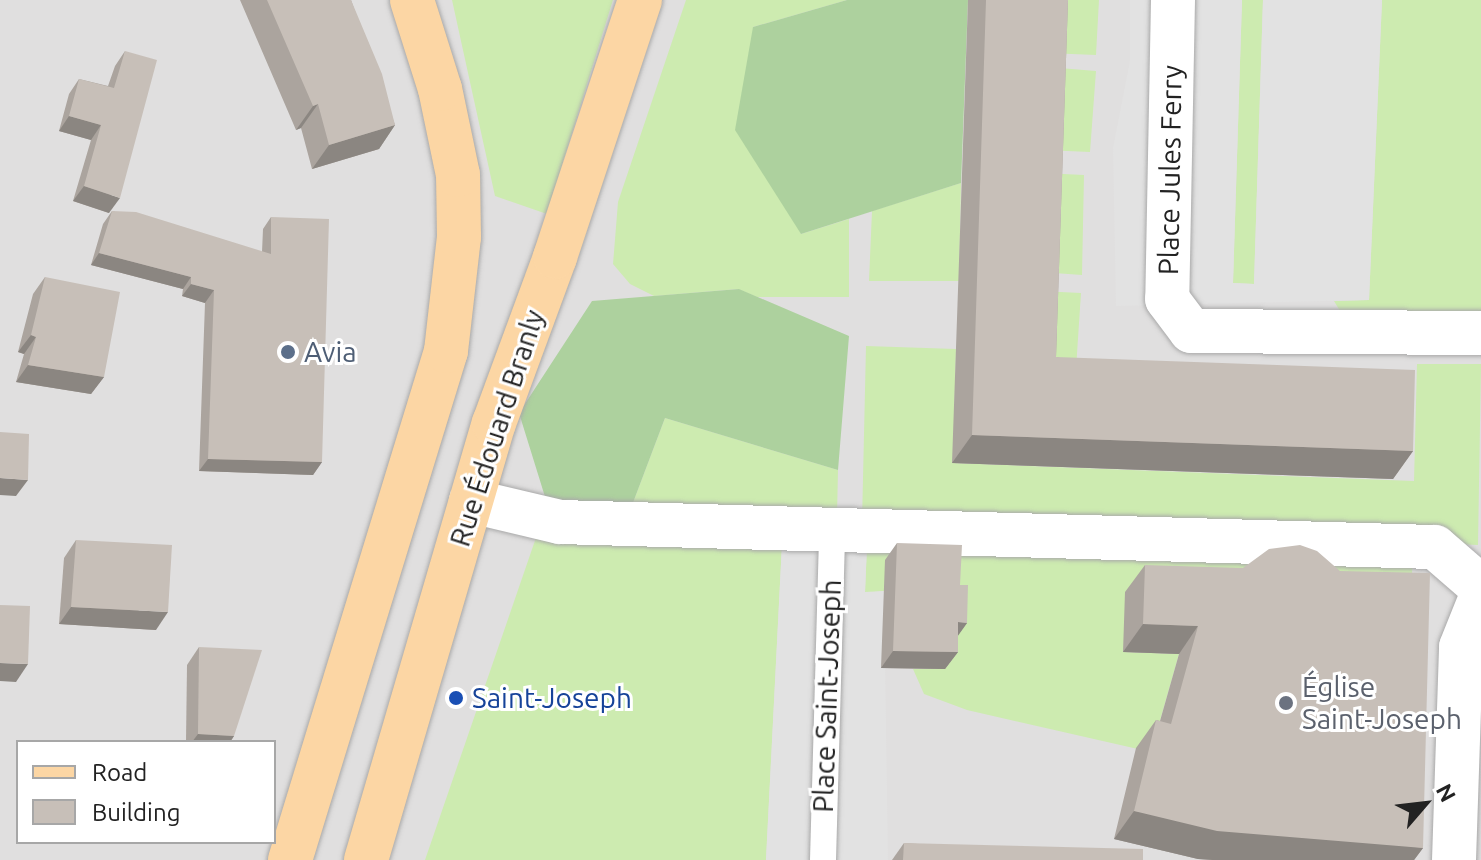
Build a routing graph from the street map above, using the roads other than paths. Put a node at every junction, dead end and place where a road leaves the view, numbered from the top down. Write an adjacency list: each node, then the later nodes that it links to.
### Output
1 (412, 0): 9 (main road)
2 (640, 0): 5 (main road, Rue Édouard Branly)
3 (1173, 0): 4 (street, Place Jules Ferry)
4 (1481, 333)
5 (471, 501): 6 (street); 10 (main road, Rue Édouard Branly)
6 (832, 532): 7 (street); 11 (lane, Place Saint-Joseph)
7 (1481, 587)
8 (1481, 597): 12 (street)
9 (290, 860)
10 (366, 860)
11 (823, 860)
12 (1454, 860)

